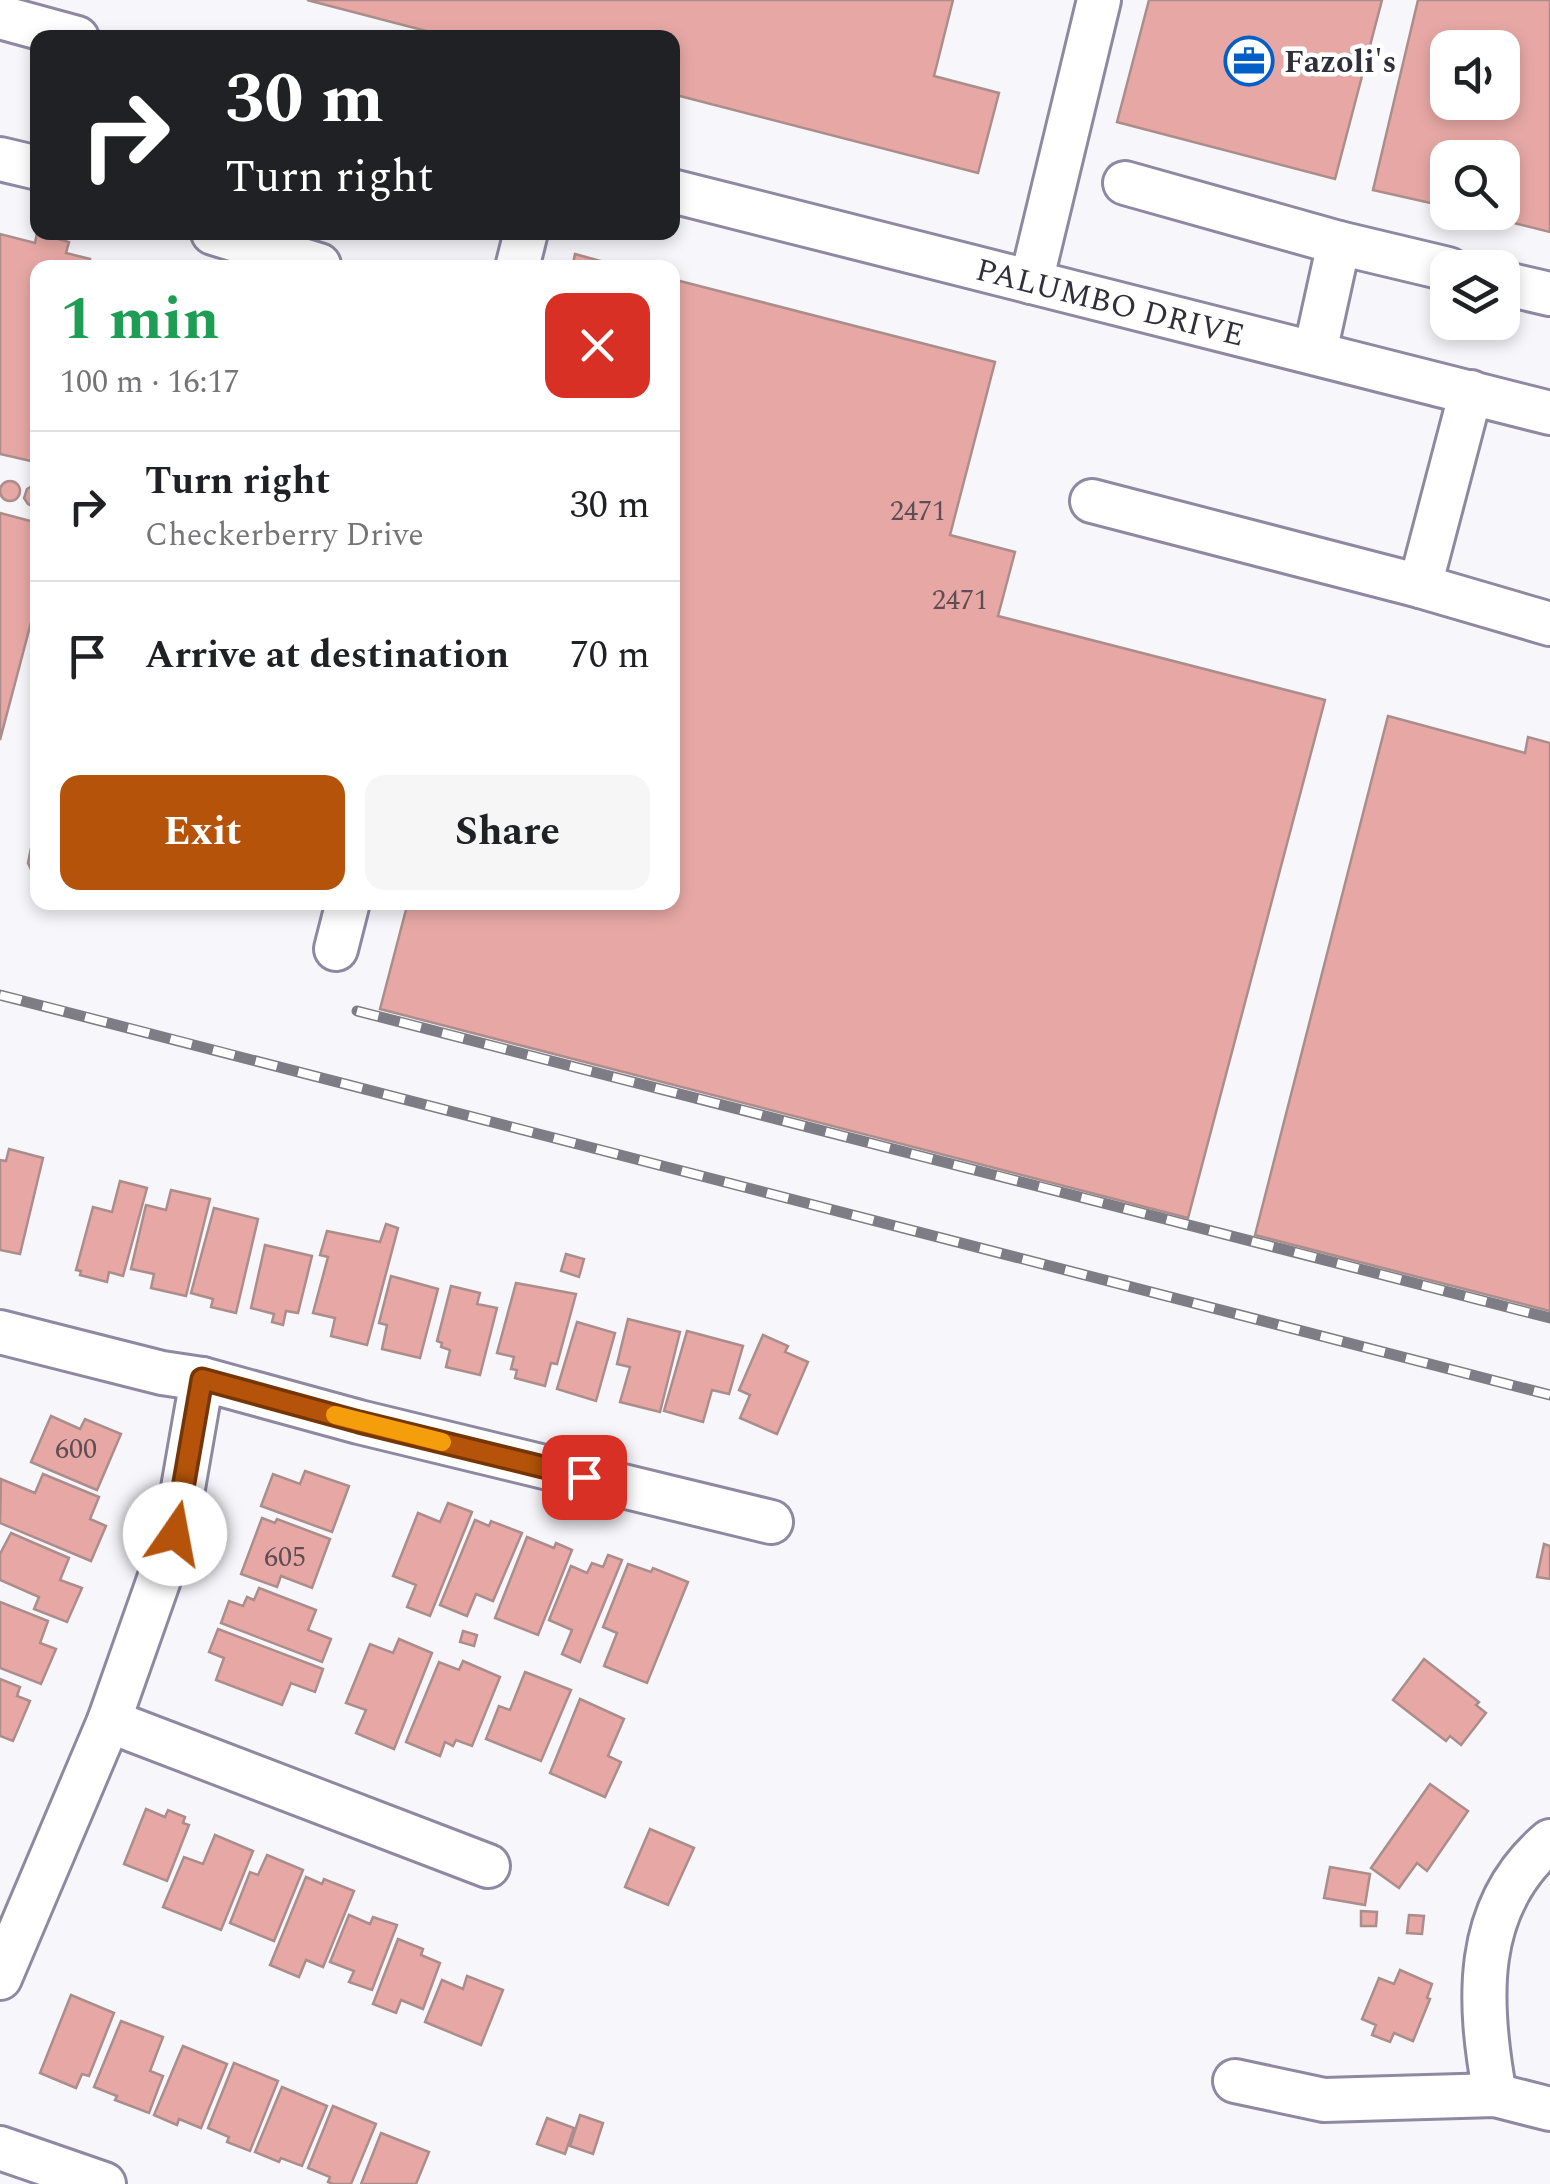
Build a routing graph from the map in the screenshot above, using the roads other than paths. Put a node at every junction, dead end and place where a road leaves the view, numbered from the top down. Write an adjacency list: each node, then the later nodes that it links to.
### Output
1 (1098, 0): 12 (street)
2 (0, 17): 3 (street)
3 (48, 30)
4 (0, 159): 5 (street)
5 (30, 166)
6 (1125, 183): 9 (street)
7 (680, 193): 12 (street, PALUMBO DRIVE)
8 (236, 240): 10 (street)
9 (1340, 243): 11 (street); 15 (street)
10 (302, 260)
11 (1430, 265)
12 (1030, 282): 15 (street, PALUMBO DRIVE)
13 (1520, 286): 14 (street)
14 (1550, 294)
15 (1315, 352): 16 (street, PALUMBO DRIVE)
16 (1471, 392): 17 (street, PALUMBO DRIVE); 19 (street)
17 (1550, 413)
18 (1092, 501): 19 (street)
19 (1420, 586): 20 (street)
20 (1550, 624)
21 (346, 910): 22 (street)
22 (336, 949)
23 (0, 1332): 24 (street)
24 (202, 1379): 25 (street); 26 (street)
25 (771, 1522)
26 (109, 1721): 28 (street); 29 (street)
27 (1550, 1841): 31 (street)
28 (488, 1866)
29 (0, 1978)
30 (1235, 2081): 31 (street)
31 (1495, 2095): 32 (street)
32 (1550, 2109)
33 (0, 2148): 34 (street)
34 (104, 2184)

